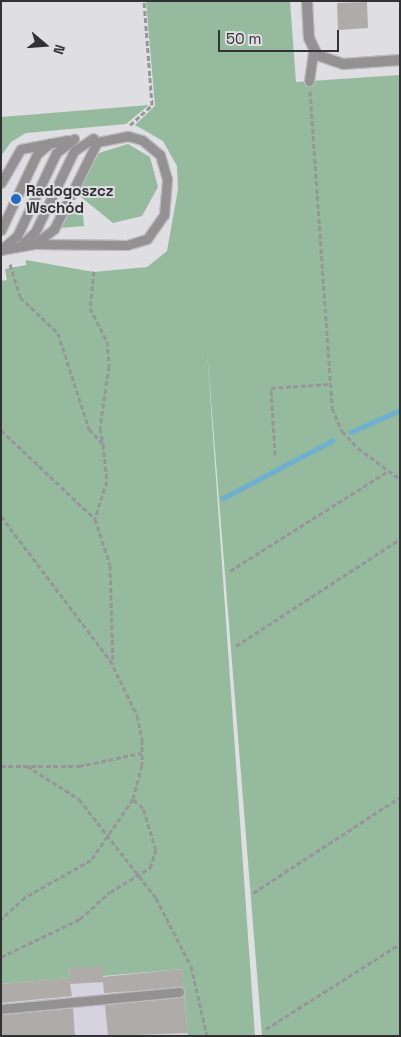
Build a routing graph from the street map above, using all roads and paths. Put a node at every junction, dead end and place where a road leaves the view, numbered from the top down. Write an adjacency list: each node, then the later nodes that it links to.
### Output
1 (144, 1): 6 (path)
2 (307, 1): 3 (street)
3 (313, 51): 4 (street); 5 (lane)
4 (400, 60)
5 (309, 81): 18 (path)
6 (130, 126)
7 (111, 136): 8 (lane); 13 (lane); 13 (lane)
8 (93, 138): 9 (lane); 14 (lane)
9 (74, 139): 10 (lane); 15 (lane)
10 (56, 141): 11 (lane); 12 (lane)
11 (1, 183)
12 (1, 230)
13 (35, 244): 14 (lane)
14 (16, 248): 15 (lane)
15 (1, 250)
16 (10, 264): 20 (path)
17 (94, 271): 20 (path)
18 (328, 384): 21 (path); 22 (path)
19 (1, 430): 25 (path)
20 (103, 444): 25 (path)
21 (275, 456)
22 (388, 471): 23 (path); 27 (path)
23 (400, 479)
24 (1, 516): 29 (path)
25 (95, 519): 29 (path)
26 (400, 539): 28 (path)
27 (230, 571)
28 (236, 646)
29 (114, 668): 30 (path)
30 (142, 753): 32 (path); 34 (path)
31 (1, 766): 32 (path)
32 (27, 766): 35 (path)
33 (400, 797): 37 (path)
34 (133, 798): 35 (path); 36 (path)
35 (106, 833): 36 (path); 38 (path)
36 (136, 878): 40 (path); 44 (path)
37 (253, 893)
38 (1, 919)
39 (400, 944): 43 (path)
40 (1, 957)
41 (179, 992): 42 (lane)
42 (1, 1009)
43 (266, 1029)
44 (207, 1036)

